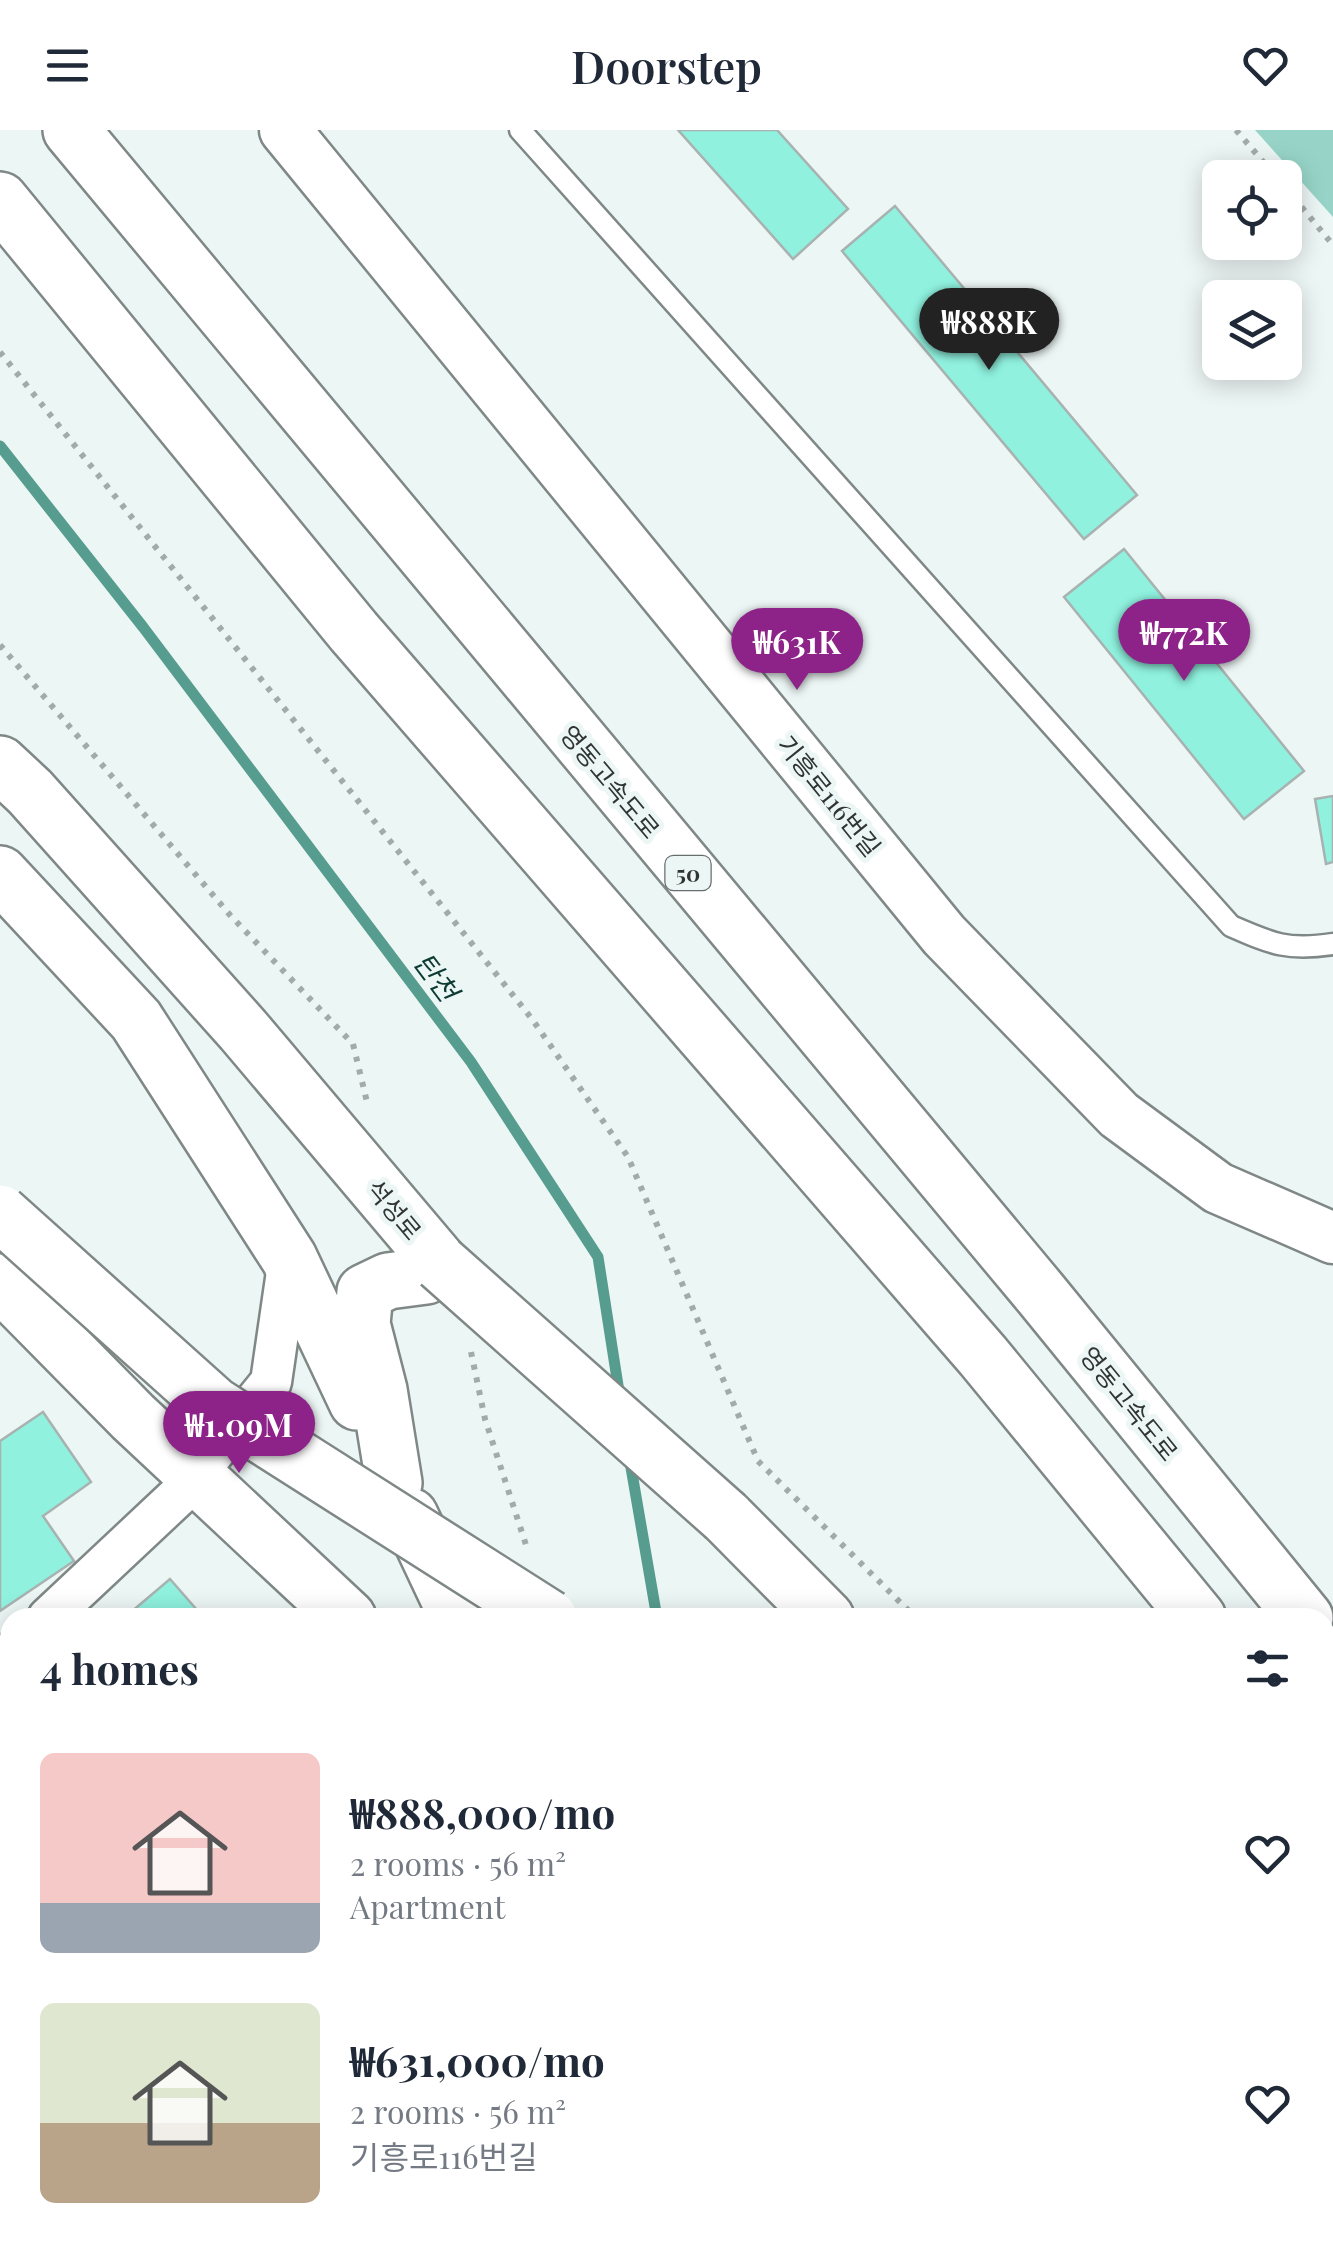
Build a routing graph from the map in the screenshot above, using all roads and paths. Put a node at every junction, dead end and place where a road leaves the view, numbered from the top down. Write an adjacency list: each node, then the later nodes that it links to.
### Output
1 (70, 130): 27 (main road, 영동고속도로 / 50)
2 (285, 130): 14 (street, 기흥로116번길)
3 (520, 130): 12 (lane)
4 (1236, 130): 5 (path)
5 (1262, 160)
6 (0, 200): 26 (main road)
7 (1302, 208): 8 (path)
8 (1333, 245)
9 (0, 352): 25 (path)
10 (0, 764): 16 (main road, 석성로)
11 (0, 874): 15 (main road)
12 (1333, 944)
13 (0, 1213): 23 (main road, bridge)
14 (1333, 1238)
15 (289, 1258): 18 (street); 19 (main road)
16 (440, 1263): 19 (main road); 24 (main road, 석성로, bridge)
17 (0, 1282): 18 (main road)
18 (196, 1474): 20 (street); 21 (main road)
19 (394, 1482): 22 (main road)
20 (59, 1608)
21 (337, 1608)
22 (453, 1608)
23 (533, 1608)
24 (816, 1608)
25 (906, 1608)
26 (1190, 1608)
27 (1297, 1608)

